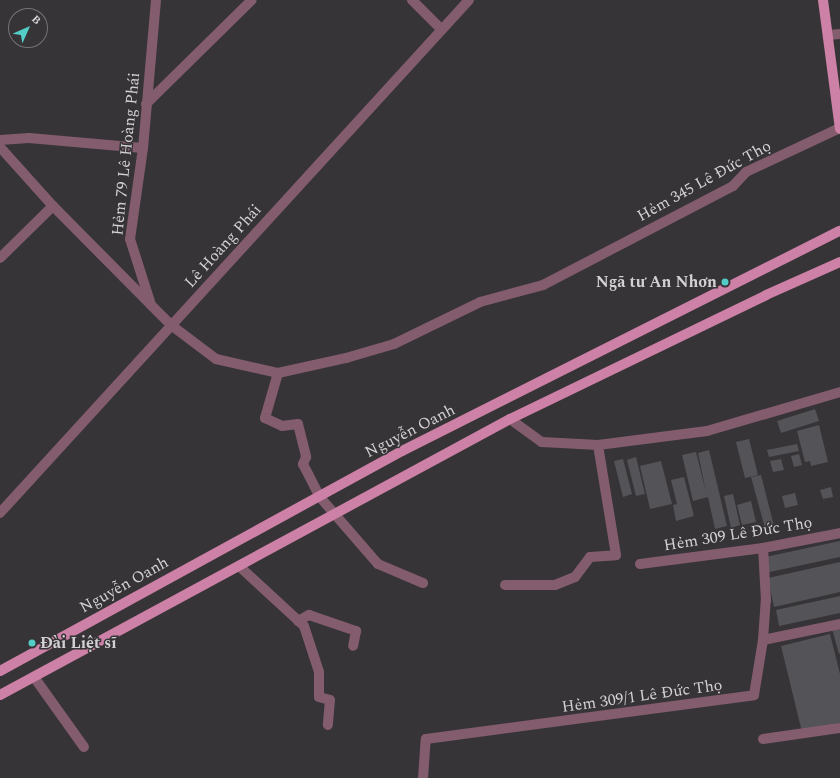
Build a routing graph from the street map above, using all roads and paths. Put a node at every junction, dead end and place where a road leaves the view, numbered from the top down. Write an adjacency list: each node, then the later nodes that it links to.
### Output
1 (156, 0): 9 (street, Hẻm 79 Lê Hoàng Phái)
2 (252, 0): 9 (street)
3 (412, 0): 6 (street)
4 (469, 0): 6 (street, Lê Hoàng Phái)
5 (823, 0): 8 (main road)
6 (441, 29): 19 (street, Lê Hoàng Phái)
7 (840, 34): 8 (street)
8 (828, 35): 10 (main road)
9 (146, 104): 13 (street, Hẻm 79 Lê Hoàng Phái)
10 (840, 128): 20 (street, Hẻm 345 Lê Đức Thọ)
11 (0, 140): 13 (street)
12 (0, 147): 14 (street)
13 (143, 148): 18 (street, Hẻm 79 Lê Hoàng Phái)
14 (53, 206): 16 (street); 18 (street)
15 (840, 231): 24 (main road, Nguyễn Oanh)
16 (0, 258)
17 (840, 262): 22 (main road)
18 (151, 305): 19 (street, Hẻm 79 Lê Hoàng Phái)
19 (171, 325): 20 (street, Hẻm 79 Lê Hoàng Phái); 25 (street, Lê Hoàng Phái)
20 (278, 373): 24 (street)
21 (840, 392): 23 (street)
22 (510, 419): 23 (street); 26 (main road)
23 (598, 444): 32 (street)
24 (319, 496): 26 (street); 37 (main road, Nguyễn Oanh)
25 (0, 512)
26 (336, 514): 30 (main road); 31 (street)
27 (840, 533): 28 (street, Hẻm 309 Lê Đức Thọ)
28 (763, 548): 29 (street, Hẻm 309 Lê Đức Thọ); 35 (street, Hẻm 309/1 Lê Đức Thọ)
29 (640, 564)
30 (239, 566): 33 (street); 38 (main road)
31 (423, 583)
32 (505, 585)
33 (298, 621): 36 (street); 40 (street)
34 (840, 624): 35 (street)
35 (763, 640): 44 (street, Hẻm 309/1 Lê Đức Thọ)
36 (353, 646)
37 (0, 671)
38 (34, 677): 39 (main road); 43 (street)
39 (0, 695)
40 (328, 725)
41 (840, 728): 42 (street)
42 (763, 739)
43 (84, 747)
44 (423, 778)

